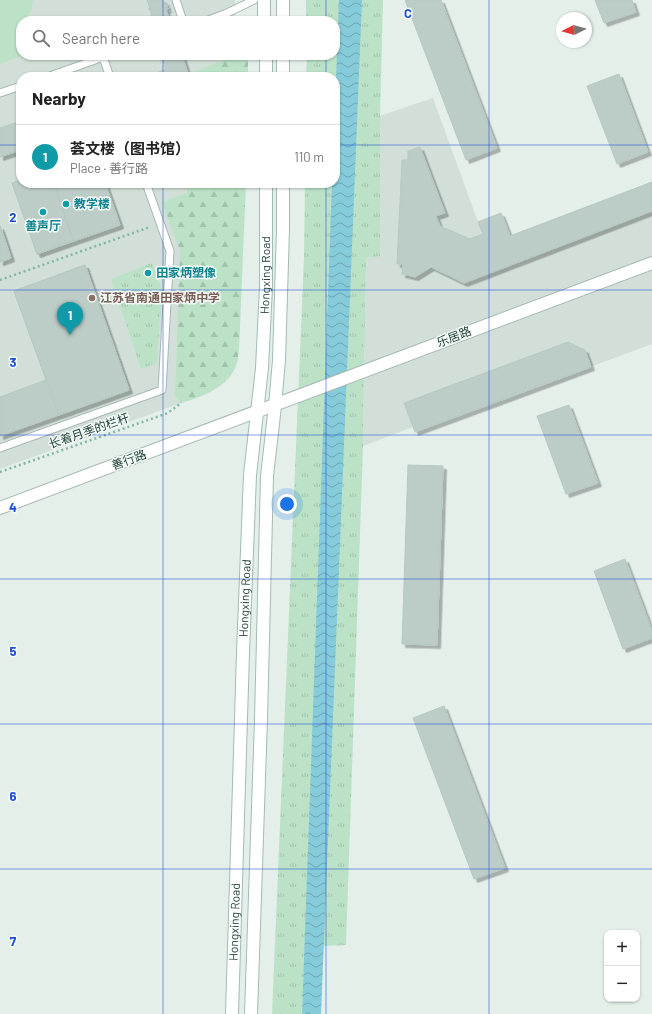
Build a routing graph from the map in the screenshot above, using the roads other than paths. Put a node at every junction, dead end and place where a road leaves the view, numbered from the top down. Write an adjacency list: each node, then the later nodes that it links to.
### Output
1 (176, 0): 5 (lane)
2 (254, 0): 6 (lane)
3 (264, 0): 7 (main road)
4 (283, 0): 8 (main road)
5 (181, 16)
6 (219, 16)
7 (264, 16)
8 (283, 16)
9 (95, 60): 13 (lane)
10 (107, 60): 14 (lane)
11 (266, 60): 15 (main road)
12 (283, 60): 16 (main road)
13 (60, 72)
14 (109, 72)
15 (266, 72)
16 (283, 72)
17 (16, 88): 18 (lane)
18 (0, 93)
19 (148, 188): 25 (lane)
20 (266, 188): 24 (main road, Hongxing Road)
21 (283, 188): 23 (main road, Hongxing Road)
22 (652, 263): 23 (main road, 乐居路)
23 (275, 406): 24 (main road, 乐居路); 28 (main road, Hongxing Road)
24 (257, 413): 26 (main road, 善行路); 27 (main road, Hongxing Road)
25 (0, 448)
26 (0, 508)
27 (232, 1014)
28 (251, 1014)

